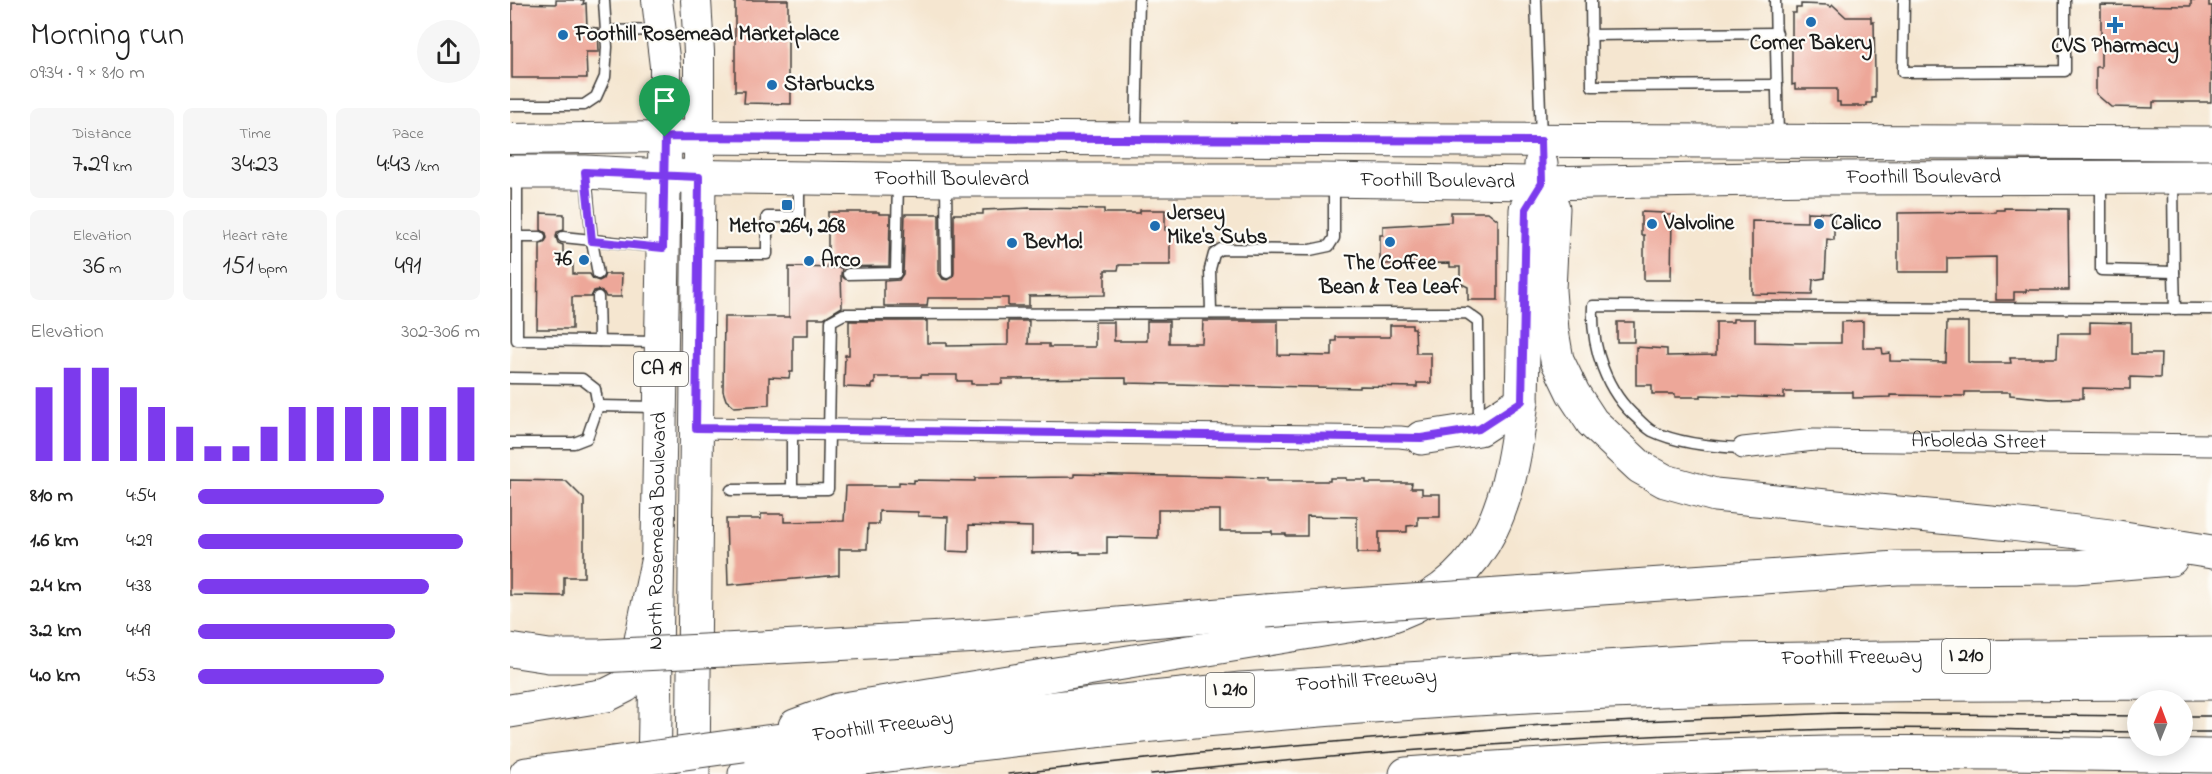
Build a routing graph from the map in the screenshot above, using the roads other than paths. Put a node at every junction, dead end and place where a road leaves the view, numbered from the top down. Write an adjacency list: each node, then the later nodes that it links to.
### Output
1 (657, 0): 10 (main road, North Rosemead Boulevard)
2 (696, 0): 17 (main road, North Rosemead Boulevard)
3 (1139, 0): 18 (lane)
4 (1536, 0): 20 (lane)
5 (1591, 0): 13 (lane)
6 (1775, 0): 12 (lane)
7 (1904, 0): 8 (lane)
8 (2065, 0)
9 (604, 1): 11 (lane)
10 (660, 30): 11 (lane); 16 (main road, North Rosemead Boulevard)
11 (606, 31): 15 (lane)
12 (1777, 33): 13 (lane); 14 (lane)
13 (1592, 35): 14 (lane)
14 (1777, 86): 21 (lane)
15 (510, 105)
16 (665, 137): 17 (main road, Foothill Boulevard); 19 (main road); 25 (main road, North Rosemead Boulevard / CA 19)
17 (700, 138): 18 (main road, Foothill Boulevard); 26 (main road, North Rosemead Boulevard / CA 19)
18 (1136, 138): 20 (main road, Foothill Boulevard); 33 (main road)
19 (510, 139)
20 (1541, 141): 21 (main road, Foothill Boulevard); 35 (main road)
21 (1778, 141): 22 (main road, Foothill Boulevard)
22 (2212, 143)
23 (514, 172): 24 (main road, Foothill Boulevard); 36 (lane)
24 (585, 172): 25 (main road, Foothill Boulevard); 39 (lane)
25 (665, 176): 26 (main road, Foothill Boulevard); 40 (main road, North Rosemead Boulevard / CA 19)
26 (699, 177): 29 (main road, Foothill Boulevard); 41 (main road, North Rosemead Boulevard / CA 19)
27 (2173, 177): 28 (main road, Foothill Boulevard); 30 (main road, Foothill Boulevard); 42 (lane)
28 (2212, 177)
29 (799, 178): 31 (main road, Foothill Boulevard); 41 (lane)
30 (2101, 178): 35 (main road, Foothill Boulevard); 42 (lane)
31 (898, 179): 32 (main road, Foothill Boulevard); 45 (lane)
32 (946, 180): 33 (main road, Foothill Boulevard); 43 (lane)
33 (982, 180): 34 (main road, Foothill Boulevard)
34 (1334, 180): 35 (main road, Foothill Boulevard); 49 (lane)
35 (1542, 183): 53 (main road); 66 (main road)
36 (517, 237): 37 (lane); 50 (lane)
37 (540, 237)
38 (563, 237): 39 (lane)
39 (592, 241): 40 (lane); 44 (lane)
40 (663, 248): 51 (main road, North Rosemead Boulevard / CA 19)
41 (698, 254): 56 (main road, North Rosemead Boulevard / CA 19)
42 (2174, 272): 47 (lane)
43 (947, 273)
44 (598, 274)
45 (848, 274)
46 (598, 297): 50 (lane)
47 (2175, 309): 48 (lane); 63 (lane)
48 (2212, 309)
49 (1210, 313): 58 (lane); 60 (lane)
50 (599, 341): 51 (lane)
51 (661, 342): 55 (main road, North Rosemead Boulevard / CA 19)
52 (510, 378): 54 (lane)
53 (1522, 401): 60 (main road); 73 (main road)
54 (598, 406): 55 (lane); 61 (lane)
55 (661, 407): 67 (main road, North Rosemead Boulevard / CA 19)
56 (696, 428): 57 (street); 76 (main road, North Rosemead Boulevard / CA 19)
57 (792, 429): 58 (street); 64 (lane)
58 (830, 430): 59 (street); 64 (lane)
59 (1421, 438): 60 (main road)
60 (1469, 439)
61 (510, 443)
62 (2212, 445): 63 (street, Arboleda Street)
63 (1743, 448)
64 (792, 489): 65 (lane)
65 (731, 490)
66 (2212, 554): 68 (main road, bridge)
67 (657, 562): 71 (main road); 75 (main road, North Rosemead Boulevard / CA 19)
68 (510, 650)
69 (2212, 654): 73 (main road, Foothill Freeway / I 210)
70 (2212, 683): 73 (main road)
71 (510, 711)
72 (2212, 756): 77 (main road)
73 (744, 760): 74 (main road, Foothill Freeway / I 210, bridge)
74 (526, 774)
75 (654, 774)
76 (693, 774)
77 (1406, 774)

